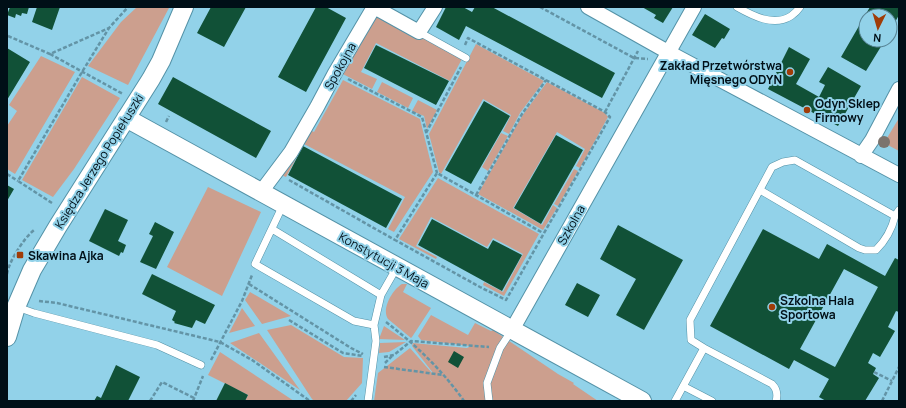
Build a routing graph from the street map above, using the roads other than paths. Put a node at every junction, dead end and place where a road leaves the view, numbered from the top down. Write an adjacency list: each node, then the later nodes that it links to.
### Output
1 (184, 7): 11 (street, Księdza Jerzego Popiełuszki)
2 (434, 7): 7 (street)
3 (588, 7): 8 (street)
4 (694, 7): 8 (street, Szkolna)
5 (738, 7): 6 (lane)
6 (800, 7)
7 (419, 32): 9 (lane); 15 (street, Spokojna)
8 (665, 56): 12 (street); 23 (street, Szkolna)
9 (466, 58)
10 (897, 97): 12 (street)
11 (126, 118): 15 (street, Konstytucji 3 Maja); 21 (street, Księdza Jerzego Popiełuszki)
12 (861, 156): 13 (street)
13 (899, 175)
14 (760, 190): 17 (lane); 17 (lane); 25 (lane)
15 (261, 192): 16 (street, Konstytucji 3 Maja)
16 (283, 204): 18 (lane); 19 (street, Konstytucji 3 Maja)
17 (897, 213)
18 (272, 229): 20 (lane); 22 (lane)
19 (398, 267): 20 (lane); 23 (street, Konstytucji 3 Maja)
20 (381, 295): 22 (lane)
21 (12, 312): 24 (street, Księdza Jerzego Popiełuszki); 26 (lane)
22 (374, 325): 28 (lane)
23 (512, 330): 29 (lane, Szkolna); 30 (street, Konstytucji 3 Maja)
24 (7, 337)
25 (704, 348): 27 (lane); 33 (lane)
26 (201, 365)
27 (683, 386): 31 (lane); 32 (lane)
28 (368, 401)
29 (489, 401)
30 (642, 401)
31 (675, 401)
32 (712, 401)
33 (776, 401)

